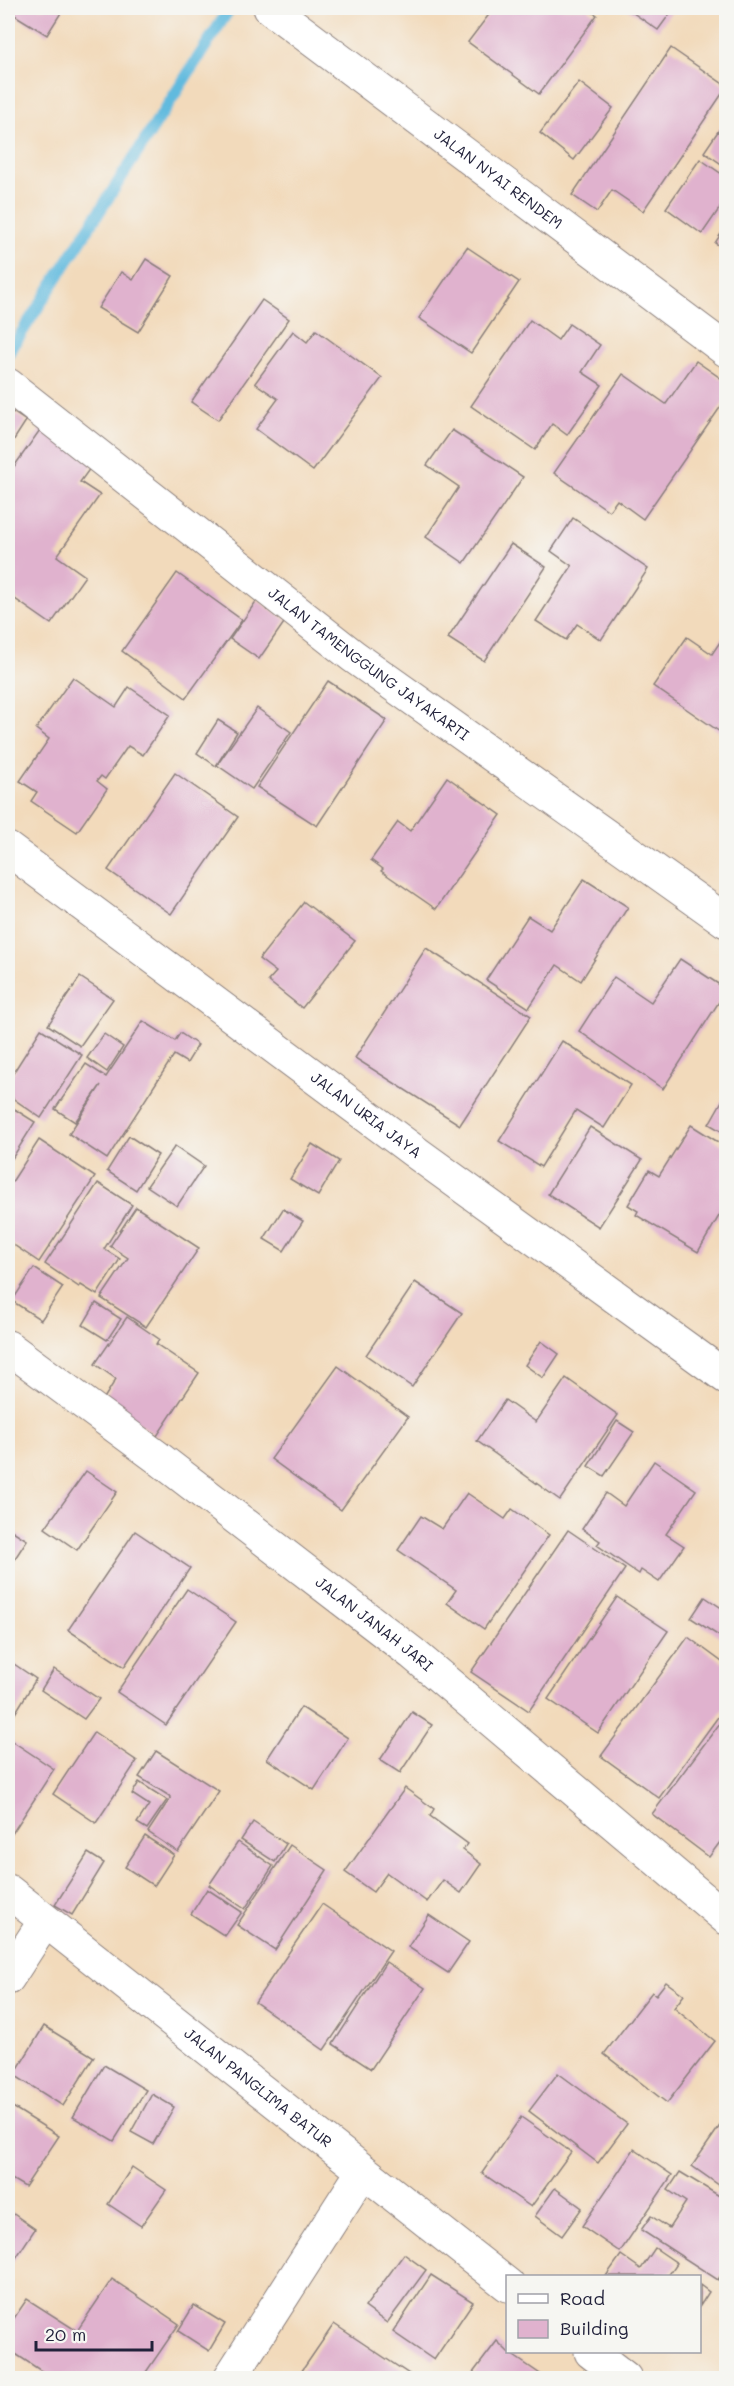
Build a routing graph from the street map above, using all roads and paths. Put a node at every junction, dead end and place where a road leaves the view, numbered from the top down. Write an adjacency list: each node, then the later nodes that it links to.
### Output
1 (270, 8): 2 (street, JALAN NYAI RENDEM)
2 (726, 350)
3 (14, 389): 5 (street, JALAN TAMENGGUNG JAYAKARTI)
4 (8, 849): 7 (street, JALAN URIA JAYA)
5 (726, 921)
6 (8, 1347): 9 (street, JALAN JANAH JARI)
7 (726, 1377)
8 (8, 1891): 10 (street, JALAN PANGLIMA BATUR)
9 (726, 1918)
10 (45, 1921): 11 (street); 12 (street, JALAN PANGLIMA BATUR)
11 (8, 1978)
12 (363, 2171): 13 (street, JALAN PANGLIMA BATUR); 15 (street)
13 (506, 2284)
14 (592, 2353): 16 (street)
15 (230, 2379)
16 (625, 2379)

